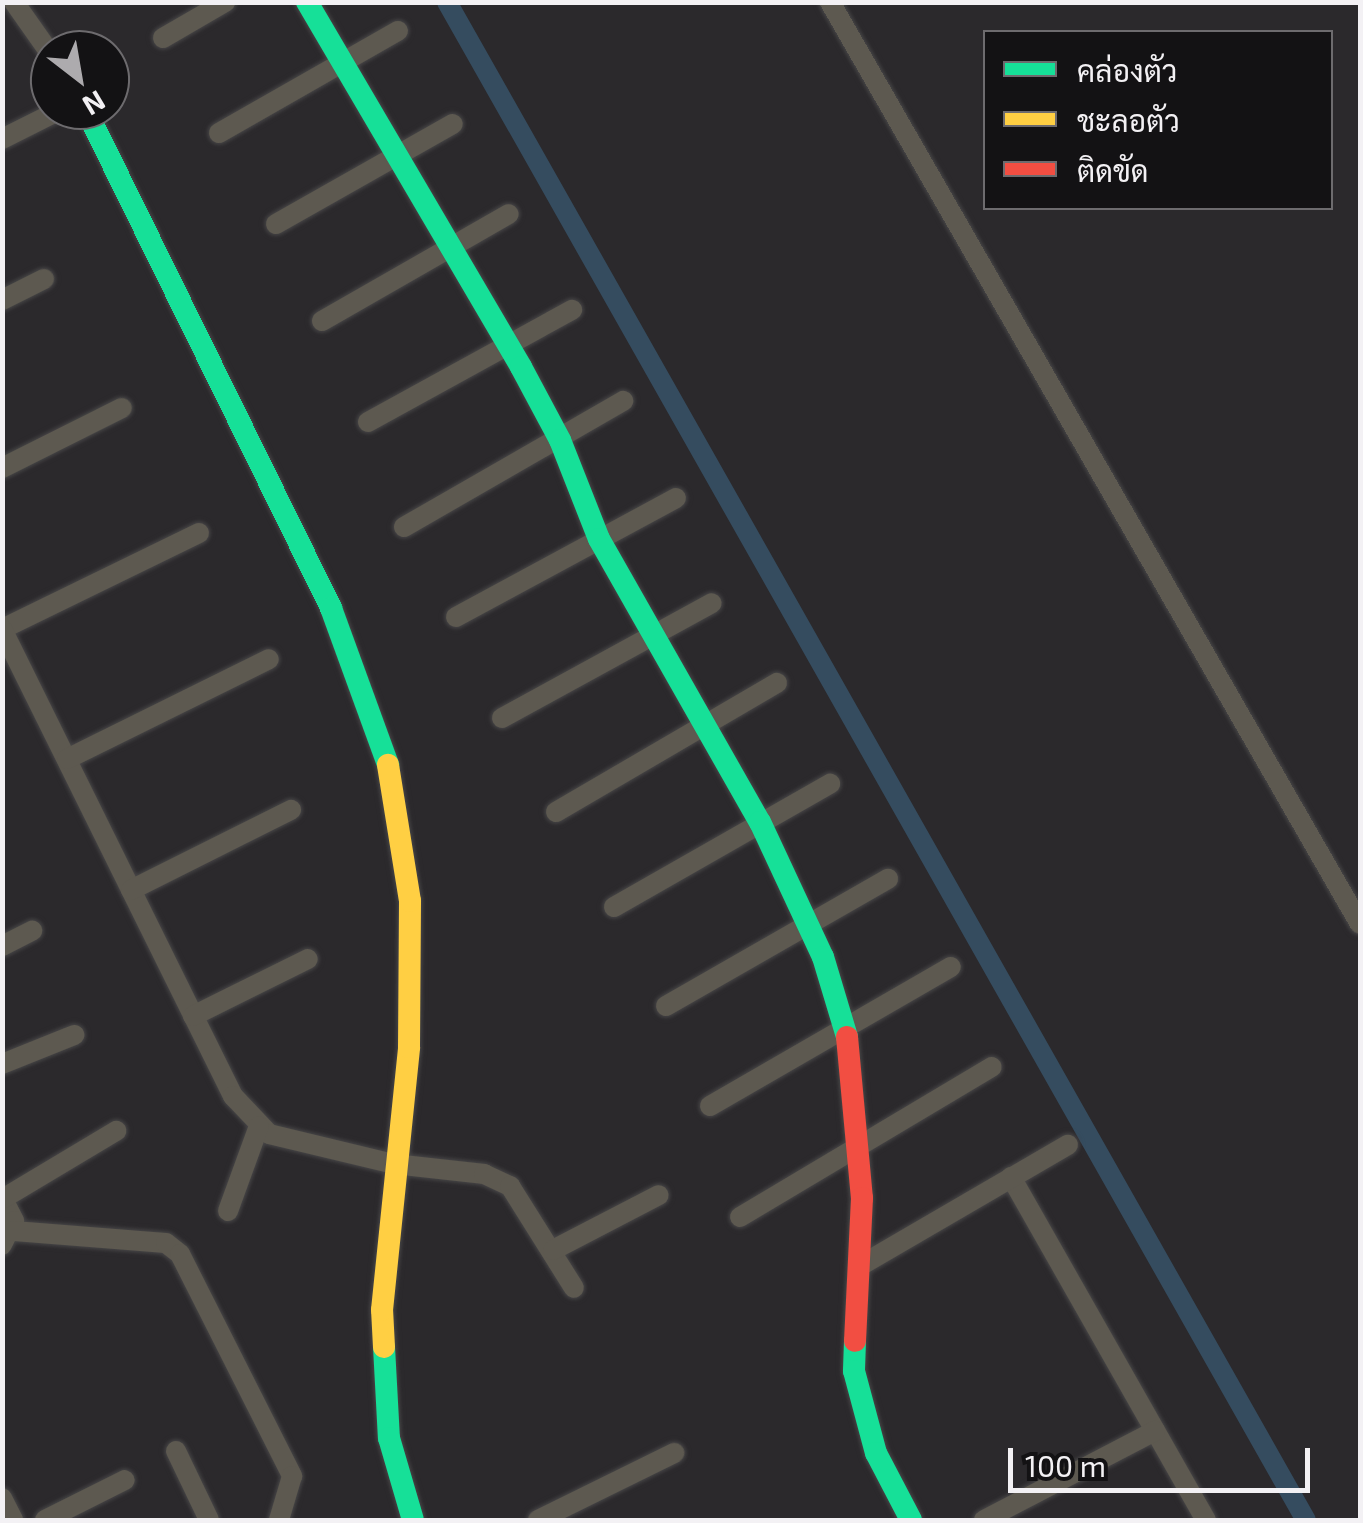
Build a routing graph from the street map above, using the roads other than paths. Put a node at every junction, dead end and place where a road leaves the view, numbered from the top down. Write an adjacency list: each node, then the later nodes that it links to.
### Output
1 (14, 2): 5 (street)
2 (225, 2): 7 (street)
3 (307, 2): 8 (street)
4 (830, 2): 48 (street)
5 (34, 30)
6 (398, 31): 8 (street)
7 (163, 38)
8 (342, 62): 12 (street); 14 (street)
9 (453, 124): 14 (street)
10 (30, 125): 13 (street)
11 (96, 130): 64 (street)
12 (218, 133)
13 (2, 139)
14 (397, 156): 16 (street); 17 (street)
15 (509, 214): 17 (street)
16 (276, 224)
17 (451, 248): 21 (street); 22 (street)
18 (44, 279): 19 (street)
19 (2, 300)
20 (572, 310): 22 (street)
21 (322, 321)
22 (508, 346): 25 (street); 26 (street)
23 (623, 401): 26 (street)
24 (122, 408): 27 (street)
25 (368, 422)
26 (560, 440): 29 (street); 31 (street)
27 (2, 468)
28 (676, 498): 31 (street)
29 (404, 527)
30 (199, 532): 39 (street)
31 (598, 539): 33 (street); 34 (street)
32 (712, 602): 34 (street)
33 (456, 616)
34 (649, 636): 37 (street); 38 (street)
35 (269, 659): 39 (street)
36 (777, 683): 38 (street)
37 (502, 718)
38 (700, 726): 42 (street); 43 (street)
39 (66, 759): 45 (street)
40 (830, 784): 43 (street)
41 (291, 810): 45 (street)
42 (556, 812)
43 (760, 822): 46 (street); 47 (street)
44 (888, 879): 47 (street)
45 (131, 890): 54 (street)
46 (614, 907)
47 (810, 924): 53 (street); 55 (street)
48 (1360, 924)
49 (32, 931): 50 (street)
50 (2, 946)
51 (308, 959): 54 (street)
52 (951, 967): 55 (street)
53 (666, 1006)
54 (193, 1016): 60 (street)
55 (846, 1027): 59 (street); 63 (street)
56 (74, 1036): 57 (street)
57 (2, 1064)
58 (992, 1067): 63 (street)
59 (710, 1106)
60 (259, 1126): 64 (street); 68 (street)
61 (116, 1131): 67 (street)
62 (1068, 1145): 65 (street)
63 (855, 1147): 69 (street); 72 (street)
64 (394, 1164): 71 (street); 83 (street)
65 (1011, 1177): 72 (street); 74 (street)
66 (658, 1195): 71 (street)
67 (3, 1198): 70 (street)
68 (228, 1212)
69 (740, 1217)
70 (8, 1238): 82 (street)
71 (553, 1250): 73 (street)
72 (858, 1268): 85 (street)
73 (574, 1288)
74 (1155, 1431): 86 (street); 87 (street)
75 (176, 1451): 81 (street)
76 (674, 1453): 84 (street)
77 (125, 1480): 80 (street)
78 (2, 1498): 79 (street)
79 (12, 1520)
80 (45, 1520)
81 (209, 1520)
82 (280, 1520)
83 (413, 1520)
84 (538, 1520)
85 (911, 1520)
86 (984, 1520)
87 (1206, 1520)

